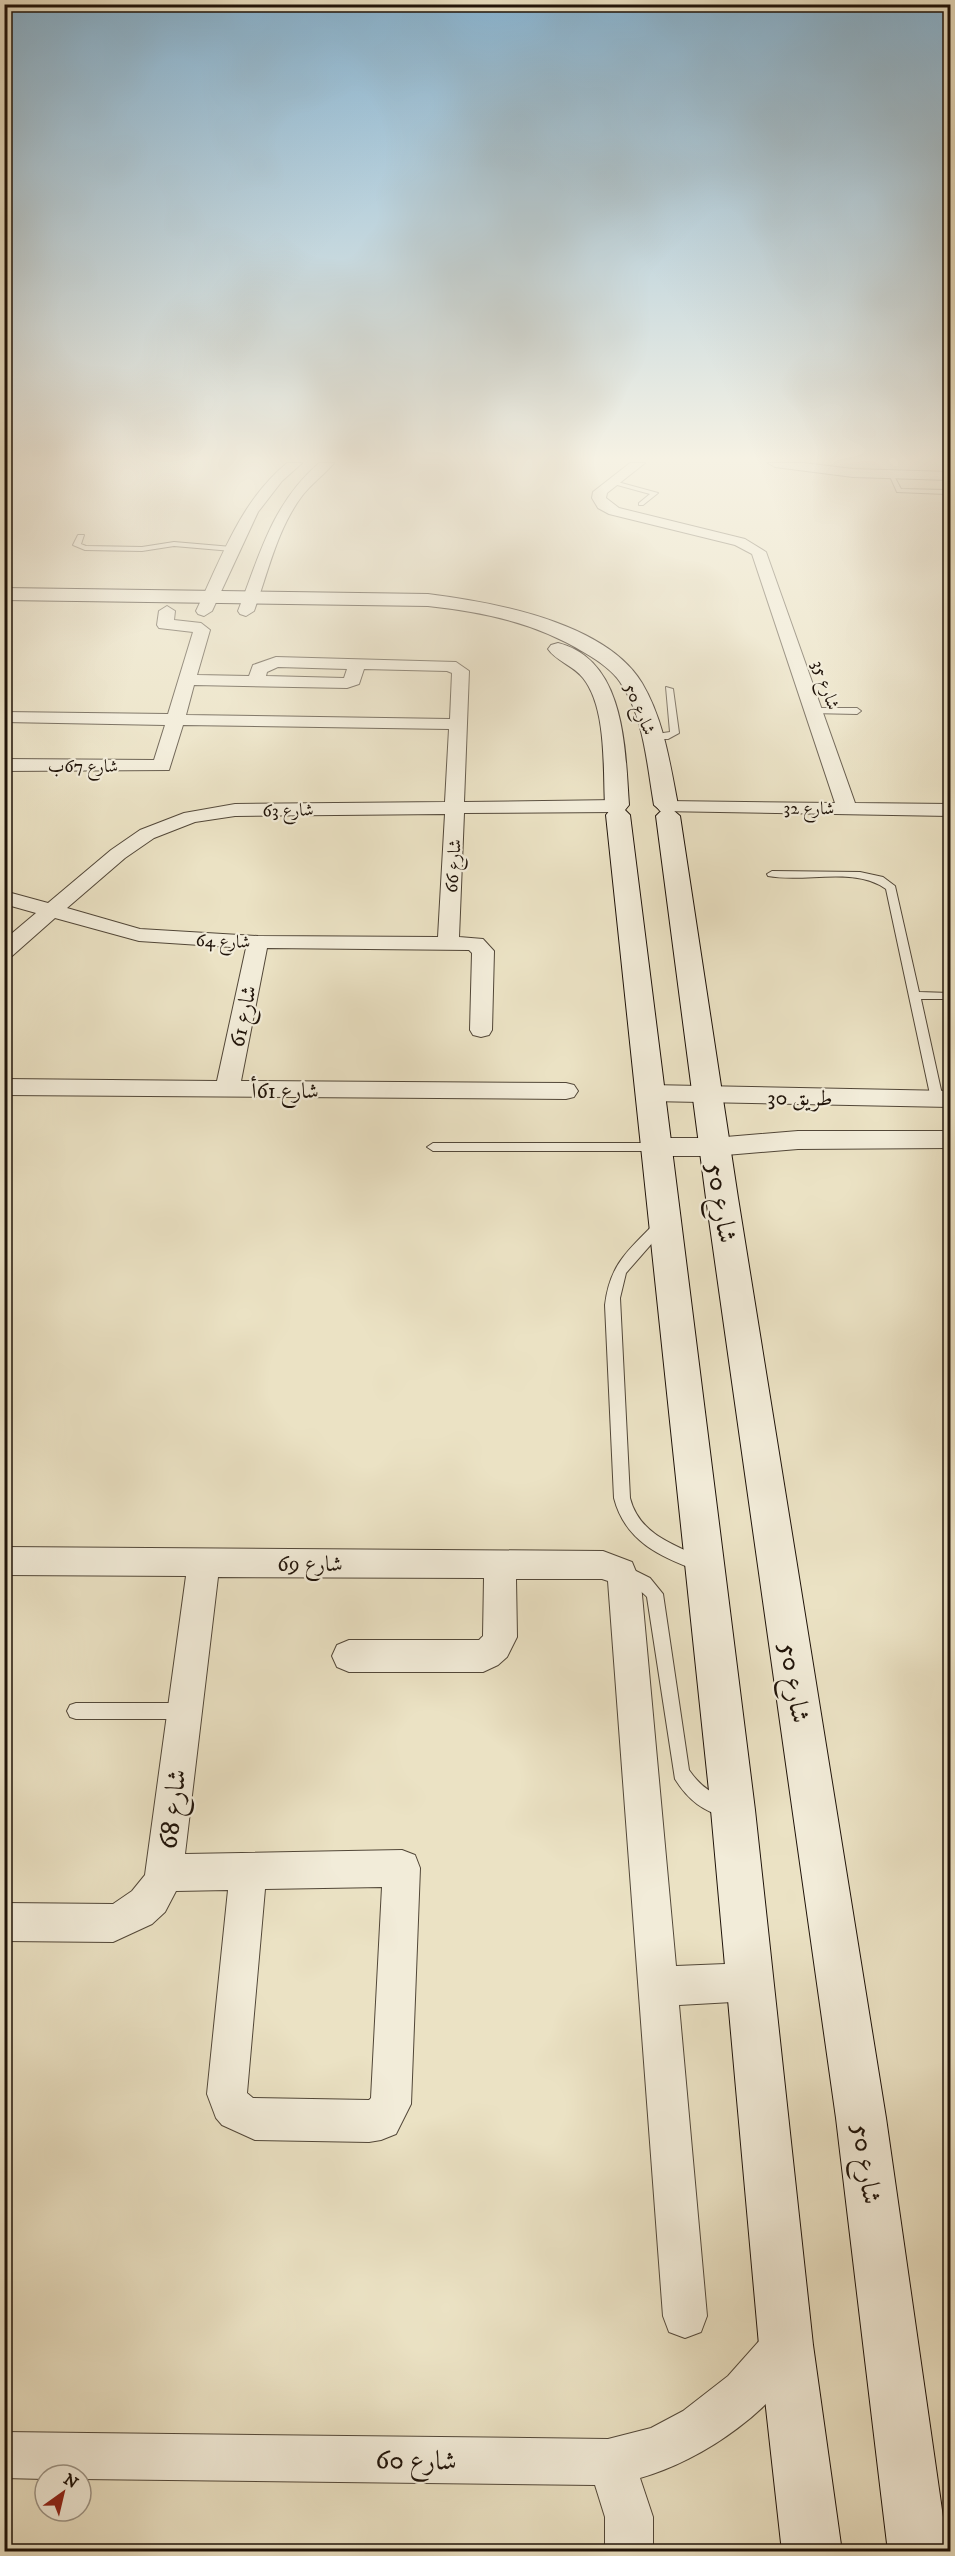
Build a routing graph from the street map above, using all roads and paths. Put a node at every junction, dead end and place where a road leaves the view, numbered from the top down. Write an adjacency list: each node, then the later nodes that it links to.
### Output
1 (217, 582): 5 (street)
2 (257, 582): 6 (street)
3 (769, 582): 11 (street, شارع 35)
4 (4, 594): 5 (street, شارع 50)
5 (208, 603): 6 (street, شارع 50); 8 (street, شارع 50)
6 (249, 604): 16 (street, شارع 50); 20 (street, شارع 50)
7 (4, 610): 8 (street, شارع 50)
8 (167, 611): 9 (street)
9 (187, 680): 14 (street); 15 (street, شارع 66)
10 (669, 688): 16 (lane)
11 (814, 711): 12 (lane); 19 (street, شارع 35)
12 (857, 711)
13 (4, 717): 14 (street)
14 (175, 719): 15 (street); 17 (street, شارع 67ب)
15 (459, 724): 18 (street, شارع 66)
16 (653, 737): 21 (street, شارع 50)
17 (4, 765)
18 (456, 808): 20 (street, شارع 63); 25 (street, شارع 63); 27 (street, شارع 66)
19 (847, 808): 21 (street, شارع 32); 22 (street, شارع 32)
20 (617, 809): 21 (street); 35 (street, شارع 50)
21 (667, 809): 36 (street, شارع 50)
22 (951, 810)
23 (772, 874): 29 (lane)
24 (4, 897): 25 (street, شارع 64)
25 (51, 911): 26 (street, شارع 64); 28 (street, شارع 63)
26 (258, 942): 27 (street, شارع 64); 33 (street, شارع 61)
27 (448, 943): 31 (street)
28 (4, 951)
29 (914, 995): 30 (lane); 37 (lane)
30 (951, 996)
31 (481, 1030)
32 (4, 1087): 33 (street, شارع 61أ)
33 (227, 1090): 34 (street, شارع 61أ)
34 (566, 1091)
35 (650, 1093): 36 (street, طريق 30); 40 (street, شارع 50)
36 (706, 1093): 37 (street, طريق 30); 41 (street, شارع 50)
37 (944, 1099)
38 (951, 1140): 41 (street, طريق 30)
39 (433, 1147): 40 (lane)
40 (656, 1147): 41 (street, طريق 30); 42 (street, شارع 50)
41 (714, 1147): 63 (street, شارع 50)
42 (665, 1221): 46 (street, شارع 50); 46 (lane)
43 (4, 1561): 44 (street, شارع 69)
44 (204, 1562): 45 (street, شارع 69); 50 (street, شارع 68)
45 (500, 1564): 47 (street, شارع 69); 48 (street)
46 (704, 1566): 51 (street, شارع 50)
47 (615, 1568): 51 (lane); 56 (street)
48 (349, 1656)
49 (76, 1711): 50 (lane)
50 (184, 1711): 53 (street, شارع 68)
51 (733, 1810): 55 (street, شارع 50)
52 (248, 1872): 52 (street); 53 (street)
53 (164, 1873): 54 (street, شارع 68)
54 (4, 1922)
55 (750, 1982): 56 (street); 58 (street, شارع 50)
56 (658, 1986): 57 (street)
57 (685, 2316)
58 (786, 2345): 60 (street, شارع 60); 62 (street, شارع 50)
59 (4, 2455): 60 (street, شارع 60)
60 (608, 2462): 61 (street)
61 (629, 2552)
62 (812, 2552)
63 (918, 2552)

